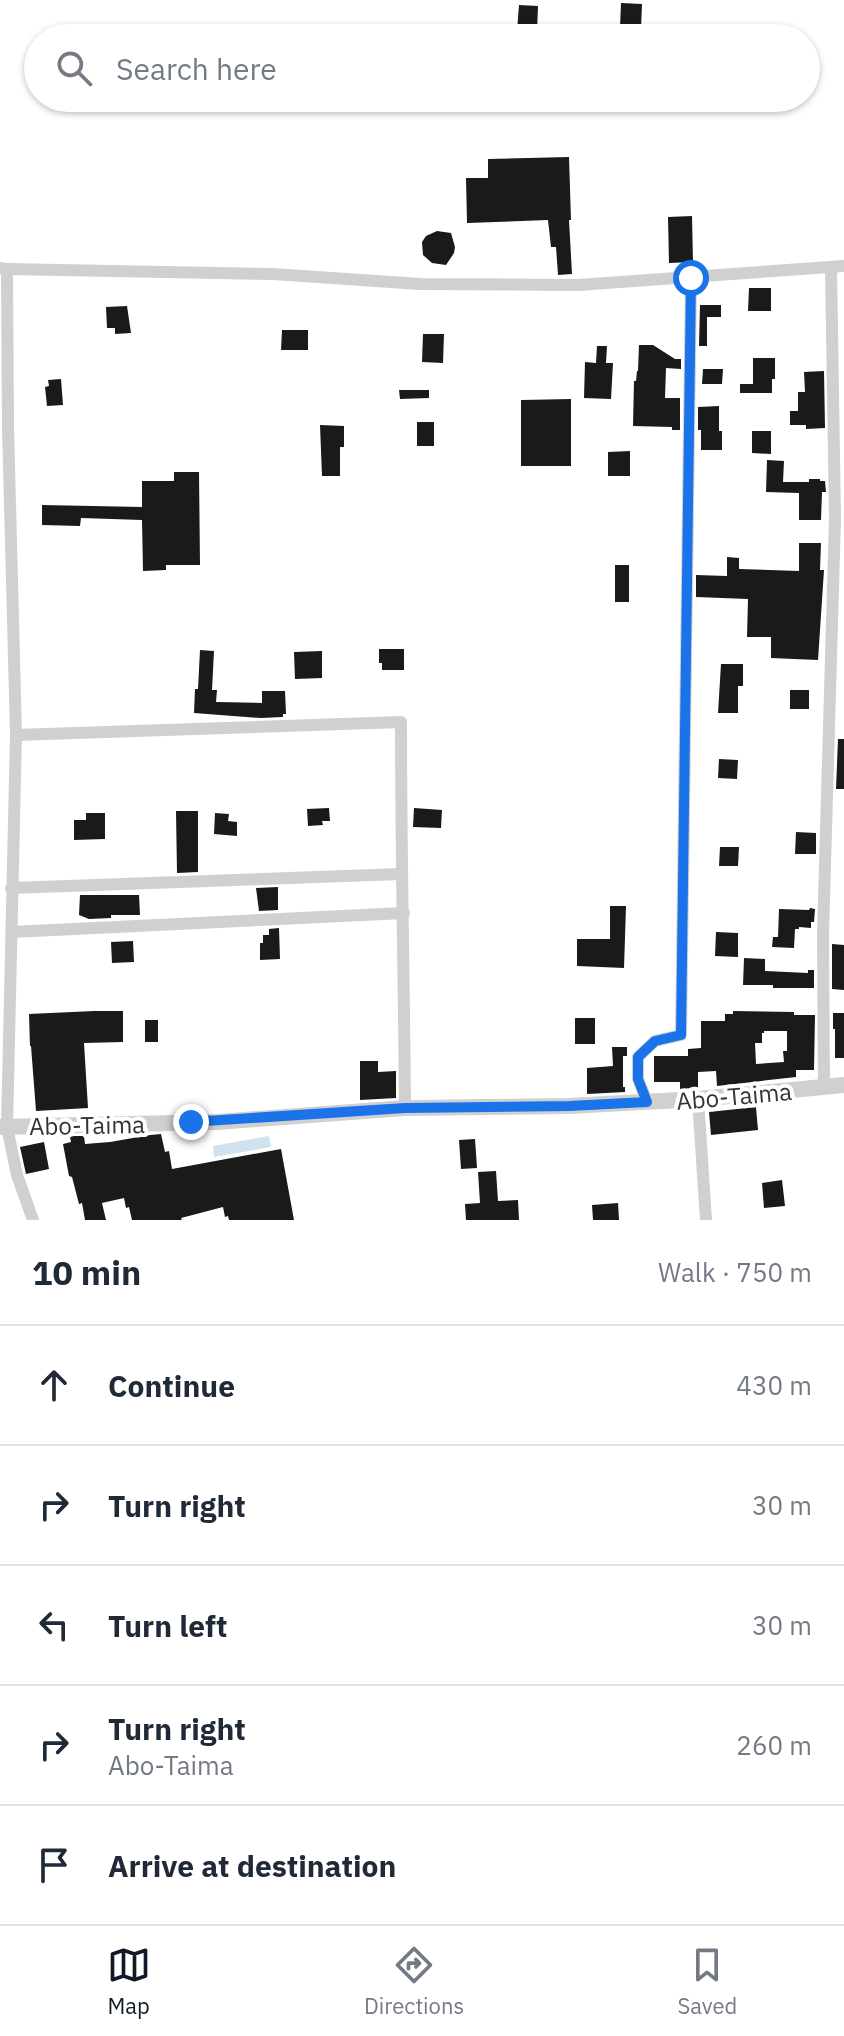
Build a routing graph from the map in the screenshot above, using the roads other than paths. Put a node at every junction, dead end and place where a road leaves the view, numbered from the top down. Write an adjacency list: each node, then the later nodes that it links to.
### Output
1 (838, 266): 3 (street); 10 (street)
2 (4, 269): 3 (street); 4 (street)
3 (691, 278): 12 (street)
4 (16, 735): 5 (street); 6 (street)
5 (401, 874): 6 (street); 7 (street)
6 (11, 888): 8 (street)
7 (404, 913): 8 (street); 13 (street)
8 (12, 932): 14 (street)
9 (844, 1085): 10 (street, Abo-Taima)
10 (824, 1088): 11 (street, Abo-Taima)
11 (698, 1099): 12 (street, Abo-Taima); 16 (street)
12 (647, 1102): 13 (street, Abo-Taima)
13 (405, 1108): 14 (street, Abo-Taima)
14 (3, 1127): 15 (street)
15 (33, 1220)
16 (706, 1220)

